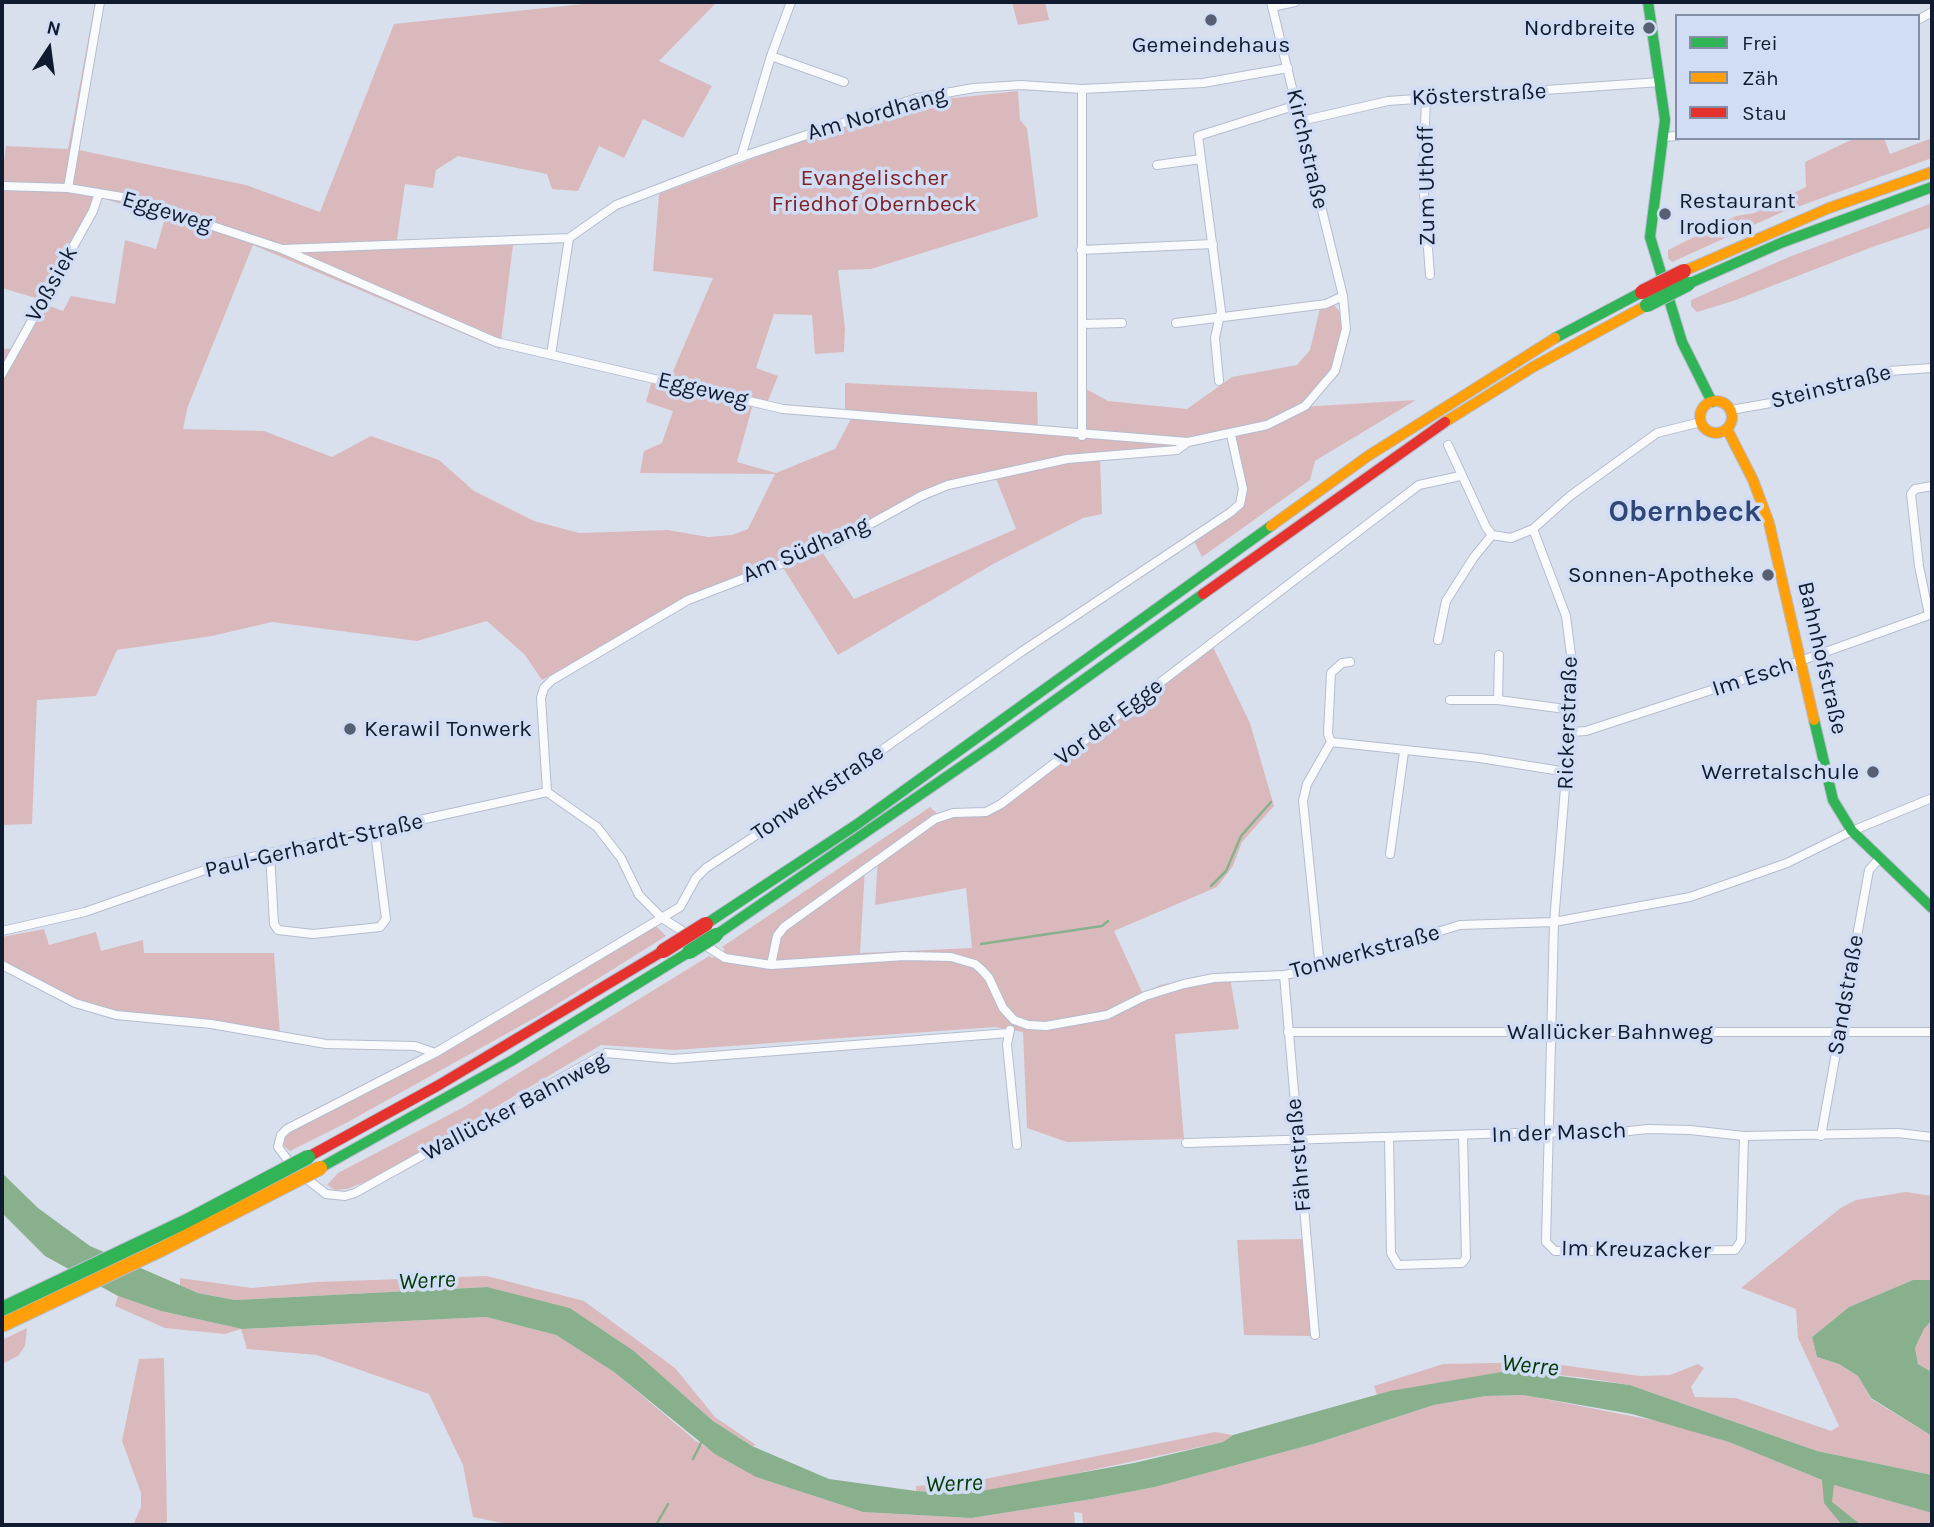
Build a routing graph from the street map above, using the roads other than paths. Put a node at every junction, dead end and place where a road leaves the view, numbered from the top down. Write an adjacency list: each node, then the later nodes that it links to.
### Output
1 (100, 2): 21 (street)
2 (791, 2): 6 (street)
3 (1295, 2): 5 (street)
4 (1648, 2): 9 (main road)
5 (1272, 4): 7 (street, Kirchstraße)
6 (771, 55): 8 (street); 15 (street)
7 (1288, 68): 10 (street, Am Nordhang); 12 (street, Kirchstraße)
8 (844, 82)
9 (1660, 82): 11 (street, Kösterstraße); 14 (main road)
10 (1082, 89): 15 (street, Am Nordhang); 26 (street)
11 (1426, 97): 13 (street, Kösterstraße); 27 (street, Zum Uthoff)
12 (1297, 105): 13 (street, Kirchstraße); 16 (street)
13 (1301, 121): 29 (street, Kirchstraße)
14 (1670, 136): 38 (main road)
15 (741, 157): 23 (street, Am Nordhang)
16 (1201, 159): 17 (street); 24 (street)
17 (1157, 164)
18 (1932, 172): 28 (main road)
19 (2, 187): 21 (street, Eggeweg)
20 (1932, 187): 28 (main road)
21 (68, 188): 22 (street, Eggeweg)
22 (99, 193): 25 (street, Eggeweg); 36 (street, Voßsiek)
23 (569, 238): 25 (street); 34 (street)
24 (1213, 244): 26 (street); 30 (street)
25 (282, 249): 34 (street, Eggeweg)
26 (1081, 250): 33 (street)
27 (1430, 275)
28 (1686, 278): 72 (main road, bridge)
29 (1343, 296): 30 (street); 42 (street, Eggeweg)
30 (1218, 317): 32 (street); 37 (street)
31 (1122, 323): 33 (street)
32 (1176, 323)
33 (1082, 324): 43 (street)
34 (551, 355): 43 (street, Eggeweg)
35 (1932, 368): 39 (street, Steinstraße)
36 (2, 374)
37 (1219, 381)
38 (1712, 402): 39 (main road); 40 (main road)
39 (1731, 410): 41 (main road)
40 (1701, 422): 41 (main road); 48 (street)
41 (1727, 429): 54 (main road, Bahnhofstraße)
42 (1231, 435): 44 (street, Eggeweg); 70 (street, Tonwerkstraße)
43 (1082, 436): 44 (street, Eggeweg)
44 (1188, 442): 62 (street, Am Südhang)
45 (1448, 446): 46 (street)
46 (1460, 476): 49 (street); 75 (street, Vor der Egge)
47 (1932, 486): 50 (street)
48 (1534, 529): 49 (street); 57 (street, Rickerstraße)
49 (1492, 535): 51 (street)
50 (1931, 615): 54 (street, Im Esch)
51 (1438, 640)
52 (1499, 655): 56 (street)
53 (1350, 662): 59 (street)
54 (1800, 662): 58 (street, Im Esch); 64 (main road, Bahnhofstraße)
55 (1450, 700): 56 (street)
56 (1498, 700): 57 (street)
57 (1573, 710): 58 (street, Rickerstraße)
58 (1572, 732): 61 (street, Rickerstraße)
59 (1331, 742): 60 (street); 76 (street)
60 (1404, 752): 61 (street); 67 (street)
61 (1567, 772): 71 (street, Rickerstraße)
62 (547, 792): 65 (street, Paul-Gerhardt-Straße); 70 (street)
63 (1932, 798): 64 (street, Tonwerkstraße)
64 (1852, 831): 68 (main road, Bahnhofstraße); 71 (street, Tonwerkstraße)
65 (375, 832): 66 (street, Paul-Gerhardt-Straße); 66 (street)
66 (270, 853): 73 (street, Paul-Gerhardt-Straße)
67 (1390, 854)
68 (1880, 859): 69 (main road, Bahnhofstraße); 80 (street, Sandstraße)
69 (1932, 908)
70 (662, 918): 75 (street); 84 (street, Wallücker Bahnweg)
71 (1554, 922): 76 (street, Tonwerkstraße); 83 (street, Rickerstraße)
72 (711, 930): 95 (main road, bridge); 96 (main road, bridge)
73 (2, 931)
74 (2, 965): 84 (street)
75 (771, 965): 78 (street)
76 (1320, 968): 77 (street, Tonwerkstraße)
77 (1284, 975): 78 (street, Tonwerkstraße); 79 (street, Fährstraße)
78 (1014, 1020): 82 (street)
79 (1288, 1032): 83 (street, Wallücker Bahnweg); 91 (street, Fährstraße)
80 (1838, 1032): 81 (street, Wallücker Bahnweg); 83 (street, Wallücker Bahnweg); 88 (street, Sandstraße)
81 (1932, 1032)
82 (1009, 1033): 84 (street, Wallücker Bahnweg); 93 (street)
83 (1553, 1033): 85 (street, Rickerstraße)
84 (435, 1053)
85 (1549, 1132): 86 (street, In der Masch); 87 (street, In der Masch); 94 (street, Rickerstraße)
86 (1463, 1136): 89 (street, In der Masch); 89 (street)
87 (1744, 1136): 88 (street, In der Masch); 94 (street, Im Kreuzacker)
88 (1821, 1136): 90 (street, In der Masch)
89 (1389, 1137): 91 (street, In der Masch)
90 (1932, 1137)
91 (1297, 1139): 92 (street, In der Masch); 97 (street, Fährstraße)
92 (1186, 1143)
93 (1017, 1145)
94 (1548, 1246)
95 (2, 1309)
96 (2, 1325)
97 (1315, 1335)

